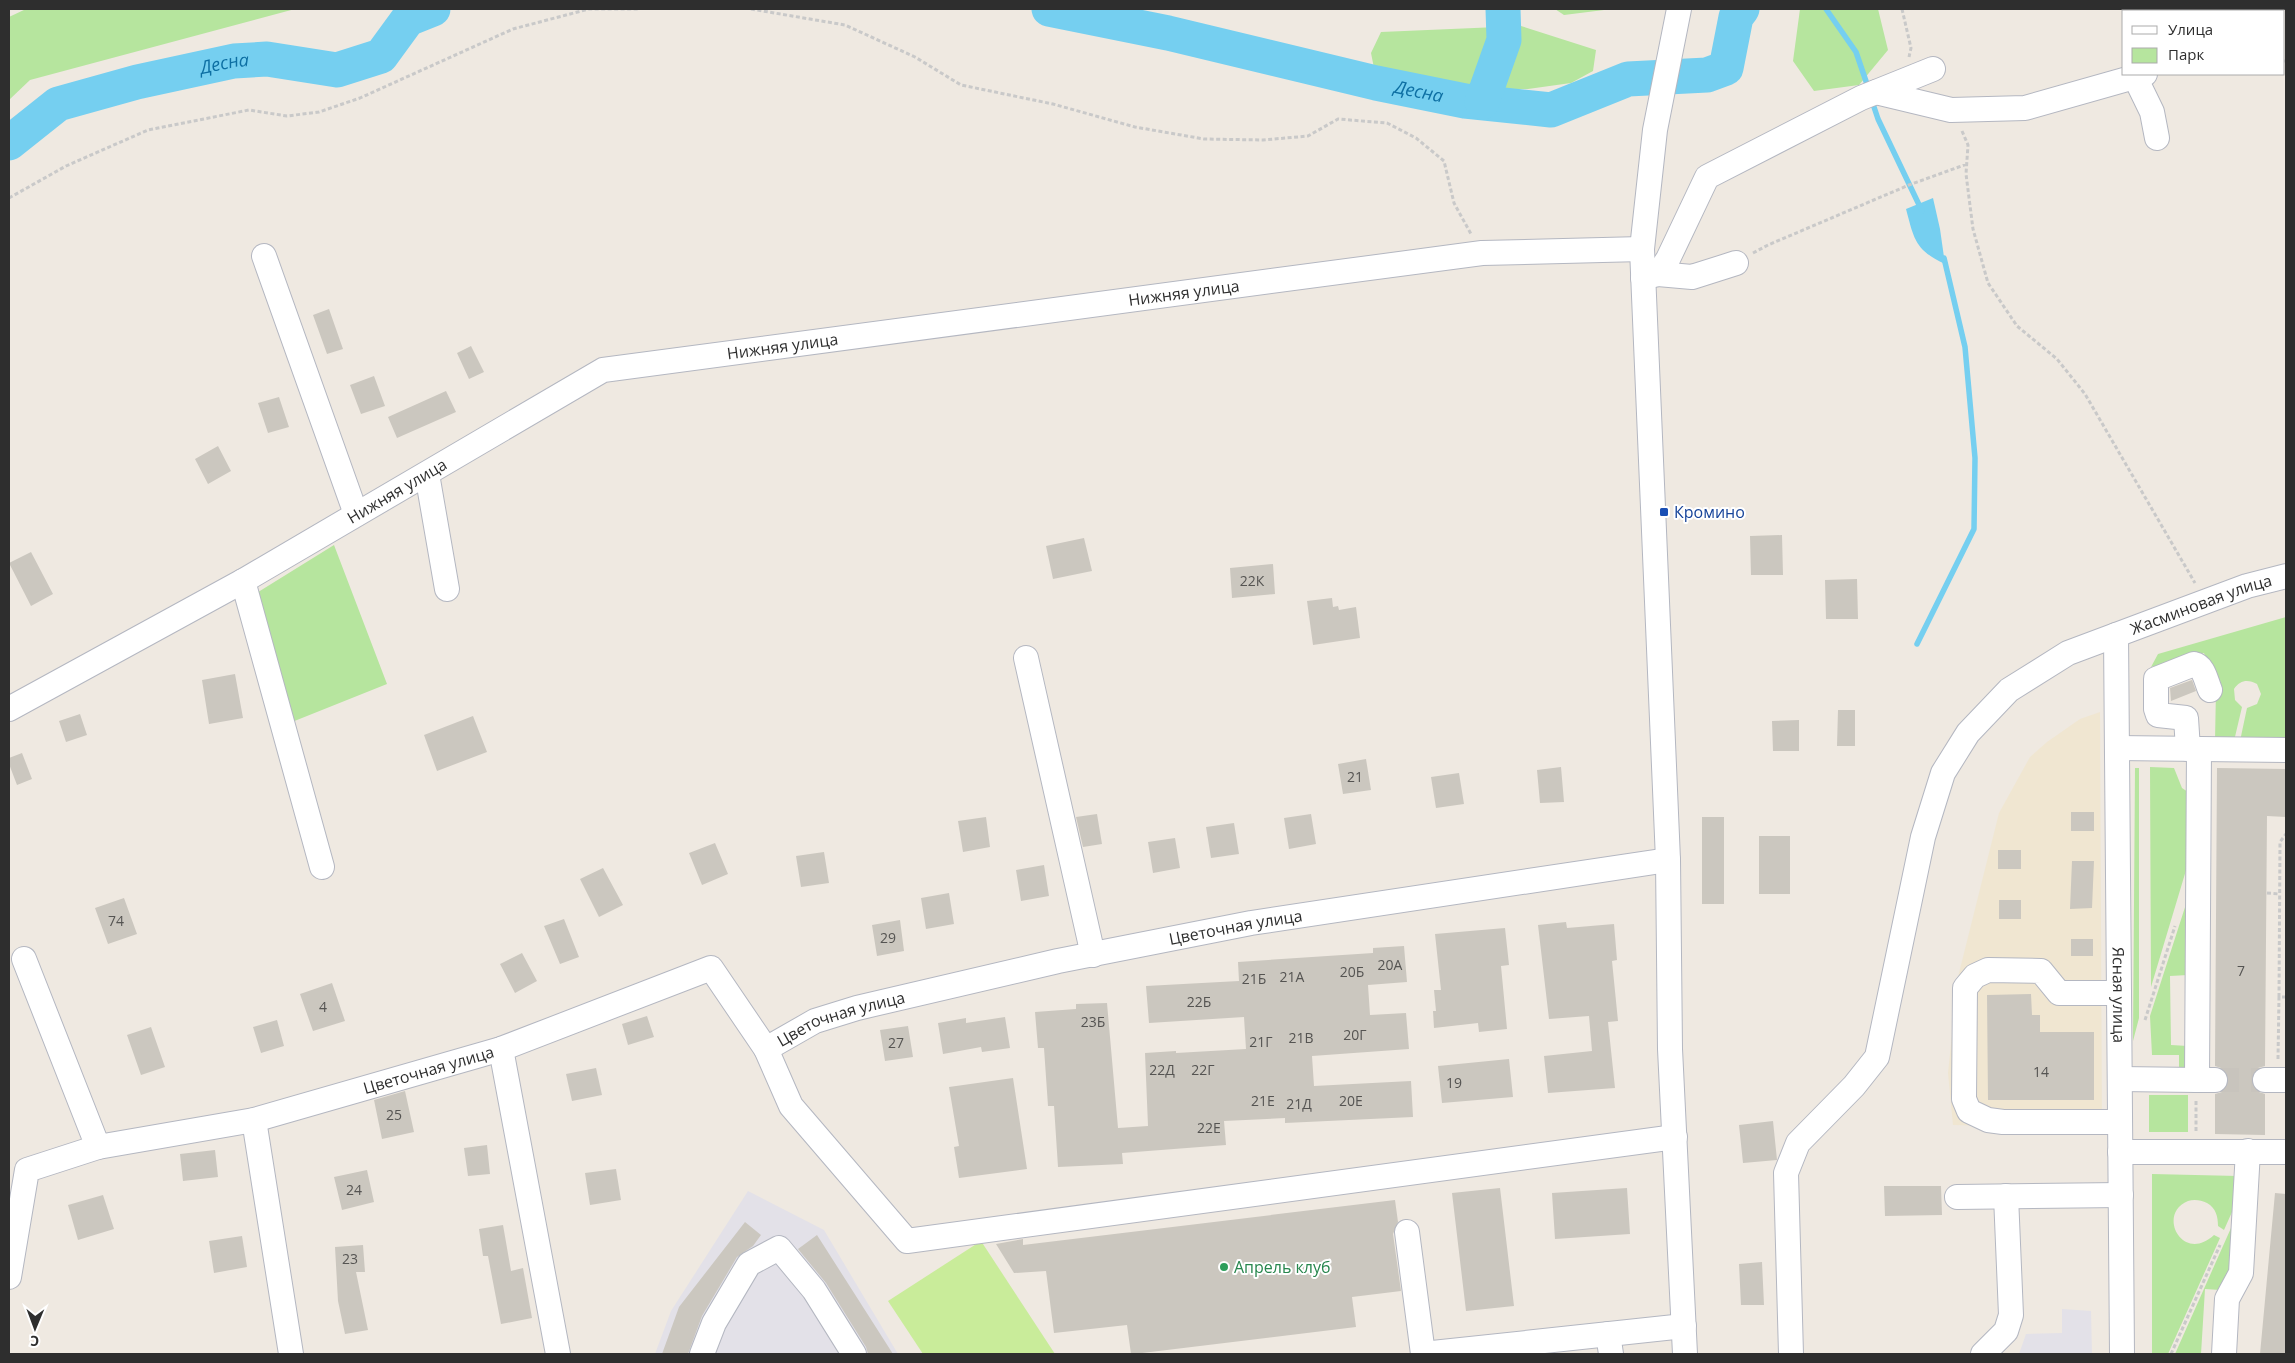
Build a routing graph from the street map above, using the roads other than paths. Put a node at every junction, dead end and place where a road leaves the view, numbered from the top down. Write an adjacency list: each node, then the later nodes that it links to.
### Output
1 (1679, 9): 6 (street)
2 (1933, 69): 4 (street)
3 (2140, 75): 4 (street); 5 (street)
4 (1868, 95): 9 (street)
5 (2157, 138)
6 (1642, 249): 9 (street); 10 (street, Нижняя улица)
7 (264, 256): 11 (street)
8 (1736, 263): 9 (street)
9 (1651, 276): 22 (street)
10 (427, 474): 11 (street, Нижняя улица); 14 (street)
11 (356, 514): 13 (street, Нижняя улица)
12 (2286, 576): 15 (street, Жасминовая улица)
13 (243, 581): 18 (street, Нижняя улица); 23 (street)
14 (448, 589)
15 (2116, 635): 19 (street, Ясная улица); 50 (street, Жасминовая улица)
16 (1026, 658): 24 (street)
17 (2210, 690): 20 (street)
18 (9, 709)
19 (2117, 748): 20 (street); 26 (street, Ясная улица)
20 (2193, 749): 21 (street); 29 (street)
21 (2286, 750)
22 (1668, 860): 24 (street, Цветочная улица); 32 (street)
23 (322, 867)
24 (1093, 954): 28 (street, Цветочная улица)
25 (24, 959): 33 (street)
26 (2119, 993): 29 (street, Ясная улица); 31 (street)
27 (501, 1049): 28 (street, Цветочная улица); 30 (street, Цветочная улица); 45 (street)
28 (766, 1049): 32 (street)
29 (2120, 1079): 31 (street, Ясная улица)
30 (254, 1120): 33 (street, Цветочная улица); 44 (street)
31 (2120, 1122): 35 (street, Ясная улица)
32 (1675, 1137): 42 (street)
33 (98, 1147): 41 (street, Цветочная улица)
34 (2248, 1151): 35 (street); 36 (street); 53 (street)
35 (2120, 1152): 38 (street, Ясная улица)
36 (2286, 1152)
37 (2006, 1196): 38 (street); 39 (street); 51 (street)
38 (2121, 1196): 52 (street, Ясная улица)
39 (1957, 1197)
40 (1407, 1232): 48 (street)
41 (9, 1278)
42 (1684, 1326): 43 (street); 49 (street)
43 (1610, 1344): 48 (street)
44 (291, 1354)
45 (558, 1354)
46 (702, 1354): 47 (street)
47 (854, 1354)
48 (1423, 1354)
49 (1685, 1354)
50 (1791, 1354)
51 (1983, 1354)
52 (2122, 1354)
53 (2224, 1354)

